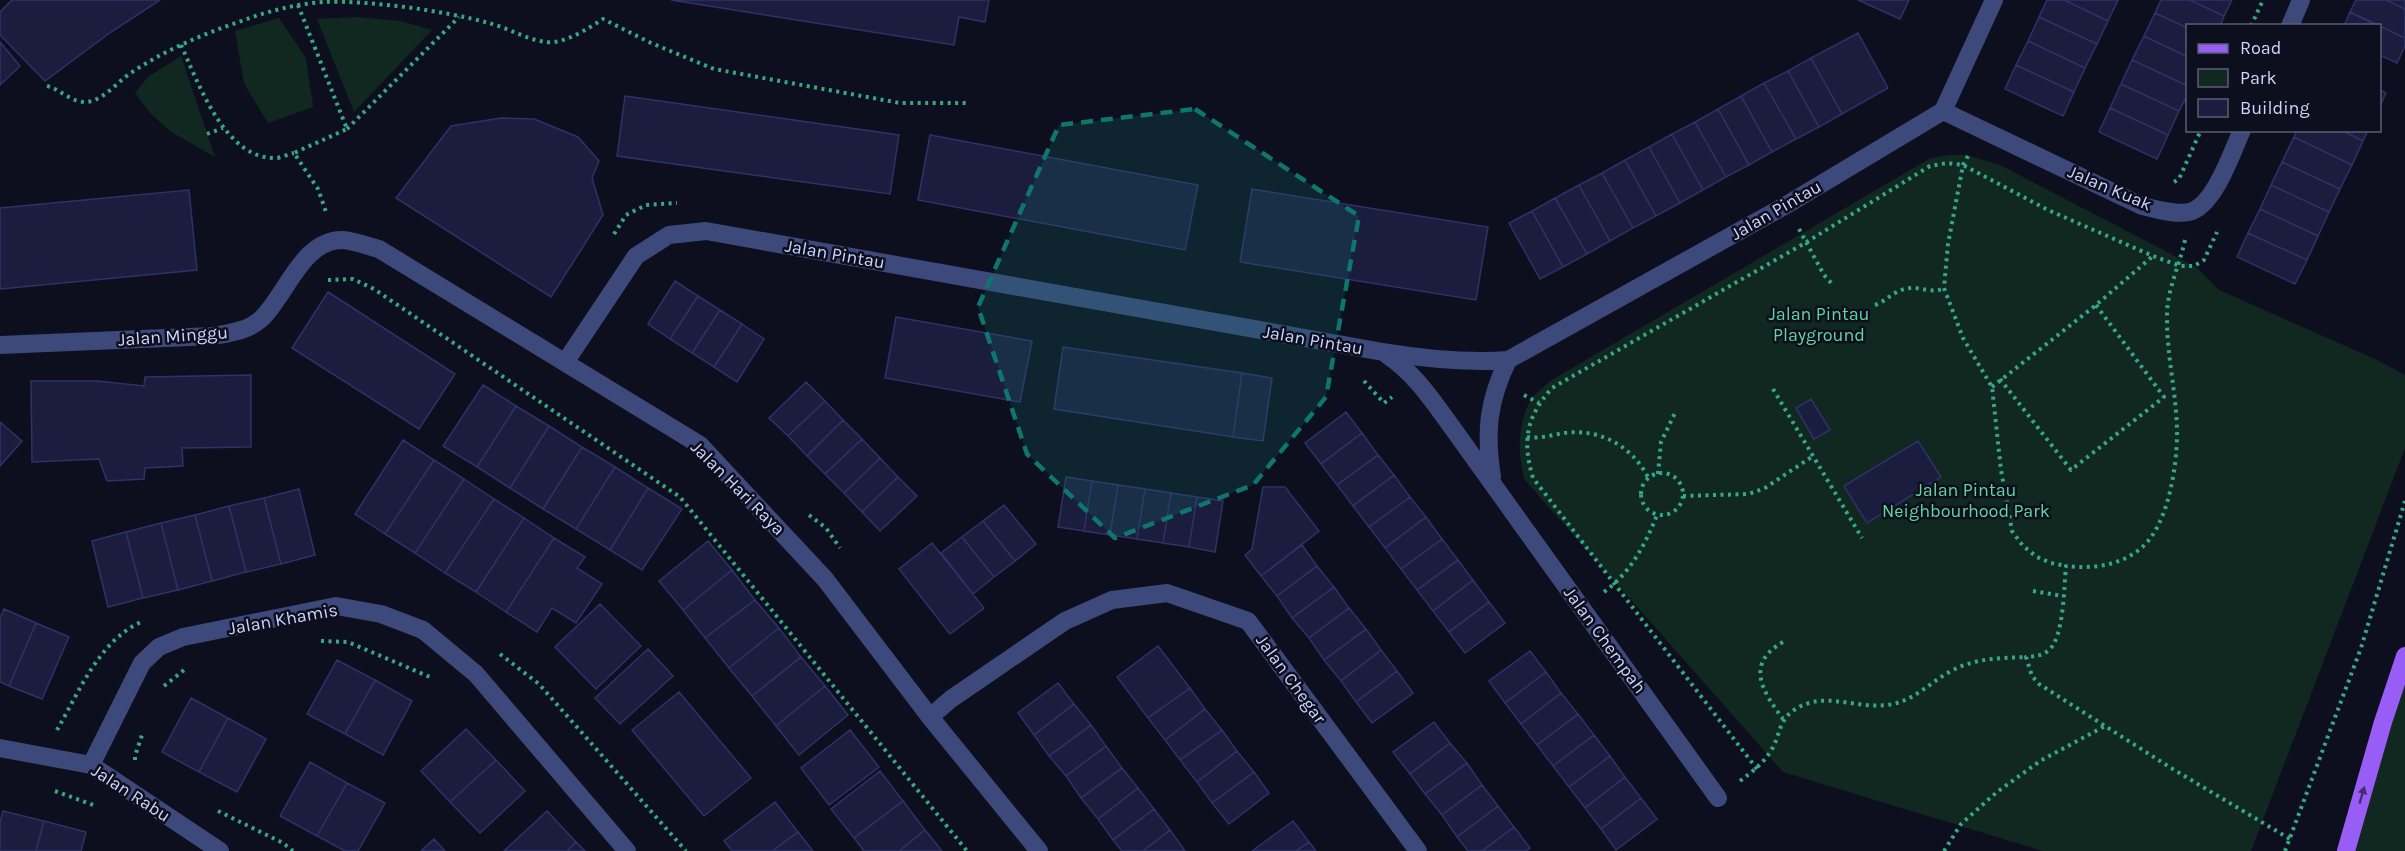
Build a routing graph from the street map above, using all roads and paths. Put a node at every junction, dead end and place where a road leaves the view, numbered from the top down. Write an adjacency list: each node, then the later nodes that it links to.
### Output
1 (1994, 0): 13 (street)
2 (2263, 0): 6 (path)
3 (2301, 0): 7 (street)
4 (298, 5): 5 (path); 8 (path); 15 (path)
5 (459, 17): 12 (path); 15 (path)
6 (2252, 24)
7 (2291, 24)
8 (181, 45): 9 (path); 11 (path)
9 (193, 71): 10 (path); 14 (path)
10 (187, 73)
11 (47, 86)
12 (968, 103)
13 (1943, 111): 16 (street, Jalan Kuak); 22 (street, Jalan Pintau)
14 (223, 128): 18 (path); 19 (path)
15 (347, 129): 19 (path)
16 (1983, 130): 20 (path); 23 (street, Jalan Kuak)
17 (2241, 132): 23 (street)
18 (207, 134)
19 (294, 153): 24 (path)
20 (1963, 165): 28 (path); 29 (path); 33 (path)
21 (683, 204): 26 (path)
22 (1788, 204): 28 (path); 38 (street, Jalan Pintau)
23 (2190, 212): 30 (path)
24 (326, 217)
25 (2218, 228): 30 (path)
26 (613, 236)
27 (342, 240): 36 (street, Jalan Minggu); 39 (street, Jalan Hari Raya)
28 (1805, 243): 32 (path); 44 (path)
29 (2153, 256): 30 (path); 34 (path)
30 (2180, 266): 55 (path)
31 (320, 284): 87 (path)
32 (1833, 285)
33 (1944, 288): 35 (path); 41 (path)
34 (2096, 305): 40 (path); 40 (path)
35 (1875, 306)
36 (0, 345)
37 (1383, 352): 38 (street, Jalan Pintau); 39 (street, Jalan Pintau); 48 (street, Jalan Chempah)
38 (1508, 360): 48 (street, Jalan Chempah)
39 (566, 361): 69 (street, Jalan Hari Raya)
40 (2000, 379): 41 (path)
41 (1992, 387): 55 (path)
42 (1773, 389): 45 (path)
43 (1676, 411): 46 (path)
44 (1527, 437): 47 (path); 56 (path)
45 (1814, 456): 49 (path); 53 (path)
46 (1658, 474): 47 (path); 49 (path)
47 (1649, 479): 52 (path)
48 (1493, 482): 59 (street, Jalan Chempah)
49 (1683, 496): 52 (path)
50 (2405, 501): 82 (path)
51 (807, 514): 54 (path)
52 (1657, 515): 56 (path)
53 (1862, 538)
54 (846, 557)
55 (2066, 566): 58 (path)
56 (1614, 584): 59 (path); 77 (path)
57 (2033, 591): 58 (path)
58 (2063, 596): 65 (path)
59 (1583, 609): 79 (street, Jalan Chempah)
60 (144, 620): 72 (path)
61 (316, 641): 67 (path)
62 (1783, 642): 70 (path)
63 (494, 649): 86 (path)
64 (2405, 656): 92 (main road, one-way to 64)
65 (2026, 657): 70 (path); 71 (path)
66 (188, 668): 68 (path)
67 (437, 681)
68 (157, 692)
69 (930, 717): 88 (street, Jalan Hari Raya); 89 (street, Jalan Chegar)
70 (1783, 719): 77 (path)
71 (2105, 726): 82 (path); 90 (path)
72 (52, 734)
73 (142, 734): 76 (path)
74 (0, 748): 75 (street, Jalan Rabu)
75 (91, 765): 83 (street, Jalan Rabu); 85 (street, Jalan Khamis)
76 (137, 766)
77 (1757, 769): 79 (path)
78 (49, 788): 81 (path)
79 (1718, 798)
80 (207, 806): 84 (path)
81 (100, 807)
82 (2290, 839): 91 (path)
83 (220, 851)
84 (293, 851)
85 (627, 851)
86 (686, 851)
87 (967, 851)
88 (1039, 851)
89 (1418, 851)
90 (1944, 851)
91 (2285, 851)
92 (2346, 851)

